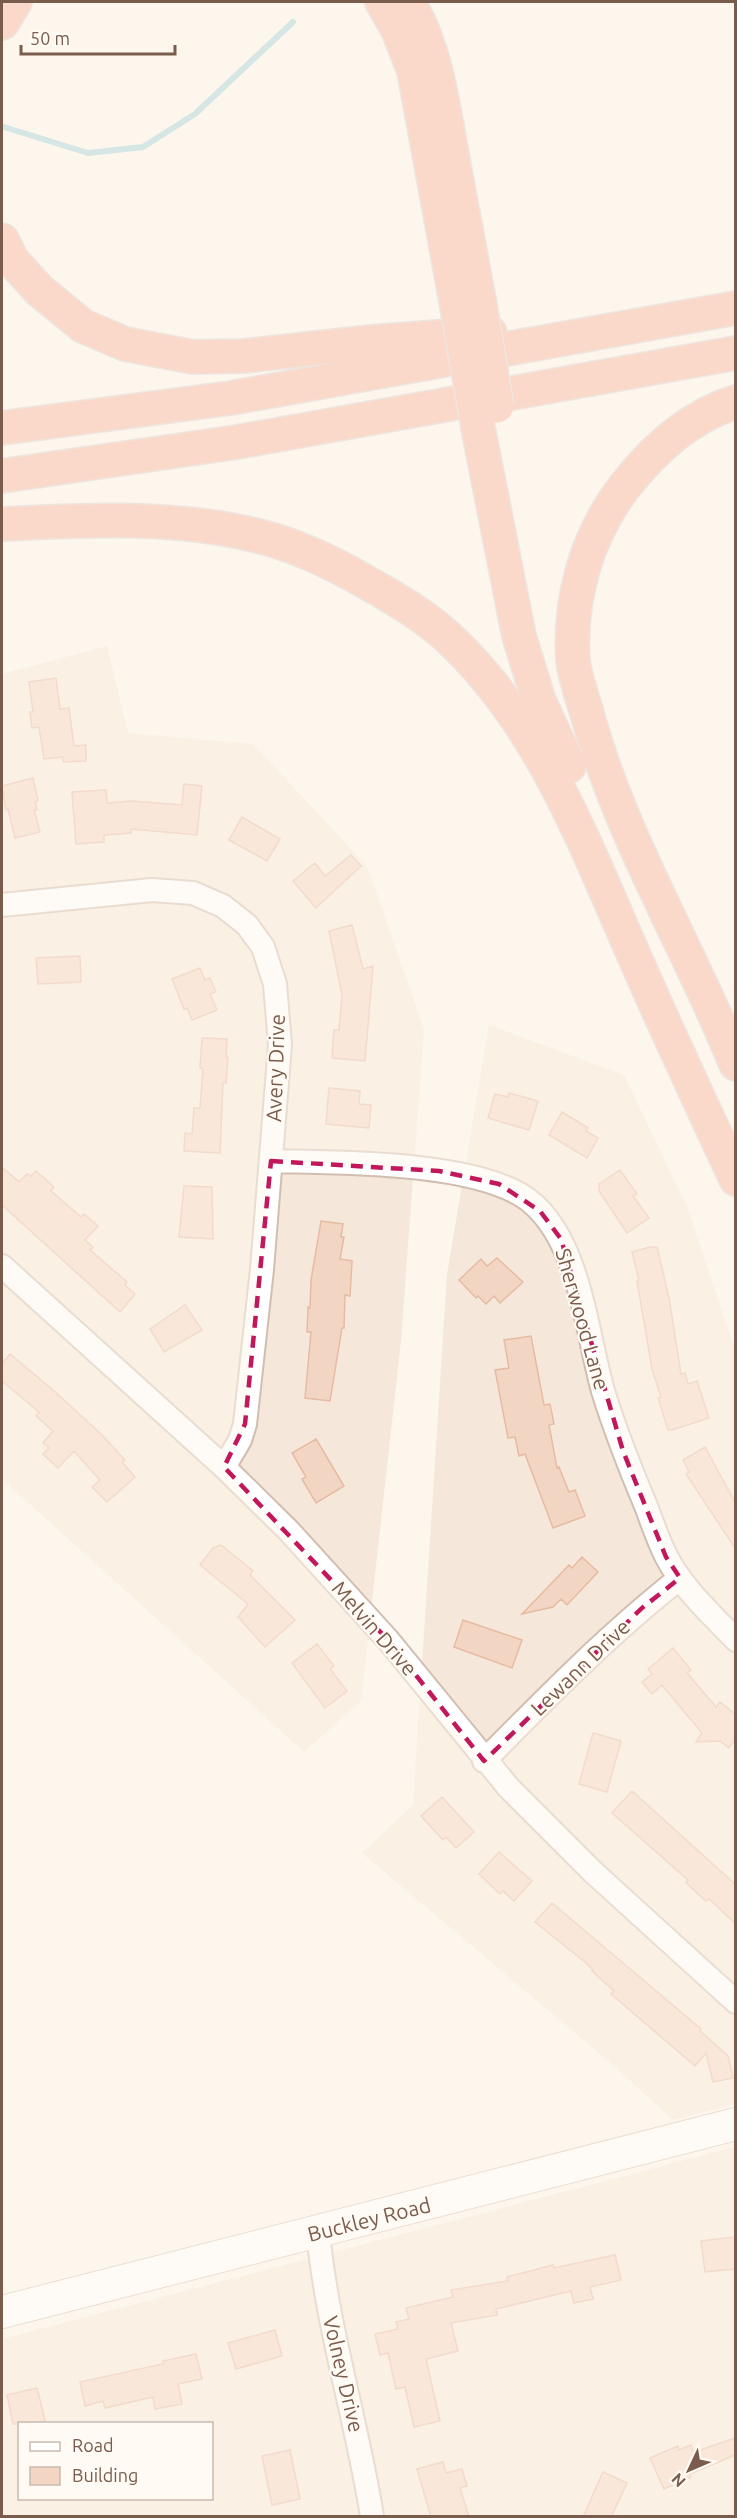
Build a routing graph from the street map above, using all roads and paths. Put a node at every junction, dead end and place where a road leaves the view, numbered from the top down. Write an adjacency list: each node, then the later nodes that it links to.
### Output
1 (15, 2): 4 (highway)
2 (382, 2): 6 (highway)
3 (407, 2): 6 (highway)
4 (2, 23)
5 (2, 240): 8 (highway)
6 (467, 301): 12 (highway, bridge)
7 (735, 308): 8 (highway)
8 (672, 320): 11 (highway)
9 (735, 354): 13 (highway)
10 (735, 402): 15 (highway)
11 (2, 428)
12 (490, 428): 15 (highway); 16 (highway)
13 (2, 476)
14 (2, 524): 16 (highway)
15 (653, 883): 18 (highway)
16 (611, 902): 20 (highway)
17 (2, 905): 19 (street, Avery Drive)
18 (735, 1064)
19 (271, 1161): 22 (street, Avery Drive); 23 (street, Sherwood Lane)
20 (735, 1179)
21 (2, 1266): 22 (street, Melvin Drive)
22 (224, 1467): 25 (street, Melvin Drive)
23 (680, 1578): 24 (street, Sherwood Lane); 25 (street, Lewann Drive)
24 (735, 1640)
25 (484, 1761): 26 (street, Melvin Drive)
26 (735, 2002)
27 (735, 2124): 28 (street, Buckley Road)
28 (318, 2232): 29 (street, Buckley Road); 30 (street, Volney Drive)
29 (2, 2312)
30 (372, 2517)

